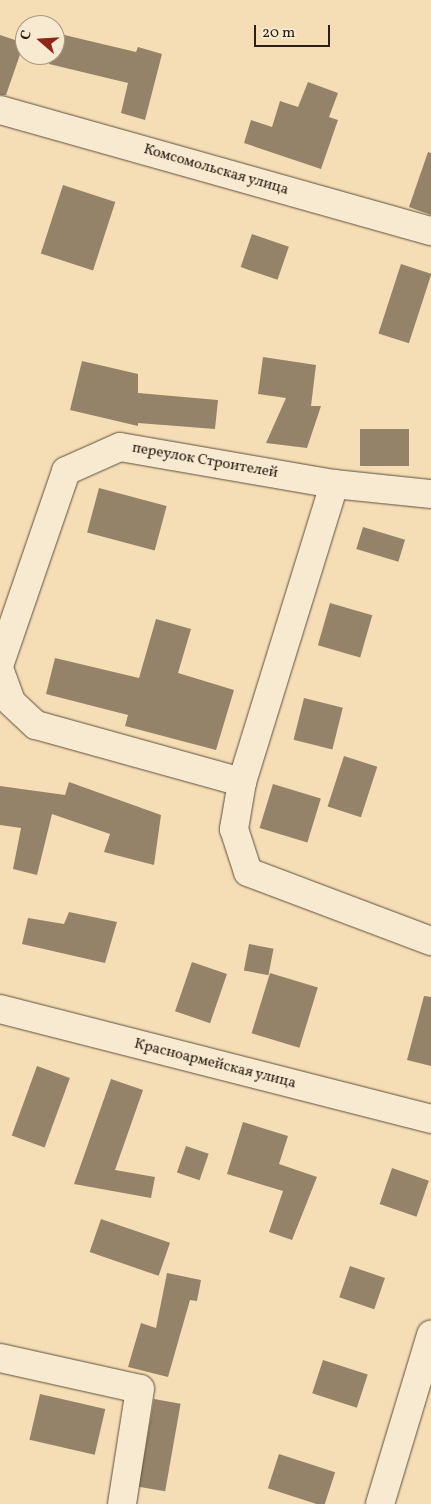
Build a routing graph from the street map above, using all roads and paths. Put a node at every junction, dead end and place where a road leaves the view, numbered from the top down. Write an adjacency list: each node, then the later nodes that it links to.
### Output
1 (0, 110): 2 (street, Комсомольская улица)
2 (431, 231)
3 (334, 484): 4 (street, переулок Строителей); 5 (street, переулок Строителей); 7 (street)
4 (431, 494)
5 (0, 663)
6 (0, 671): 7 (street)
7 (242, 782): 8 (street)
8 (431, 941)
9 (0, 1009): 10 (street, Красноармейская улица)
10 (431, 1119)
11 (431, 1335): 14 (street)
12 (0, 1358): 13 (street)
13 (122, 1504)
14 (380, 1504)

